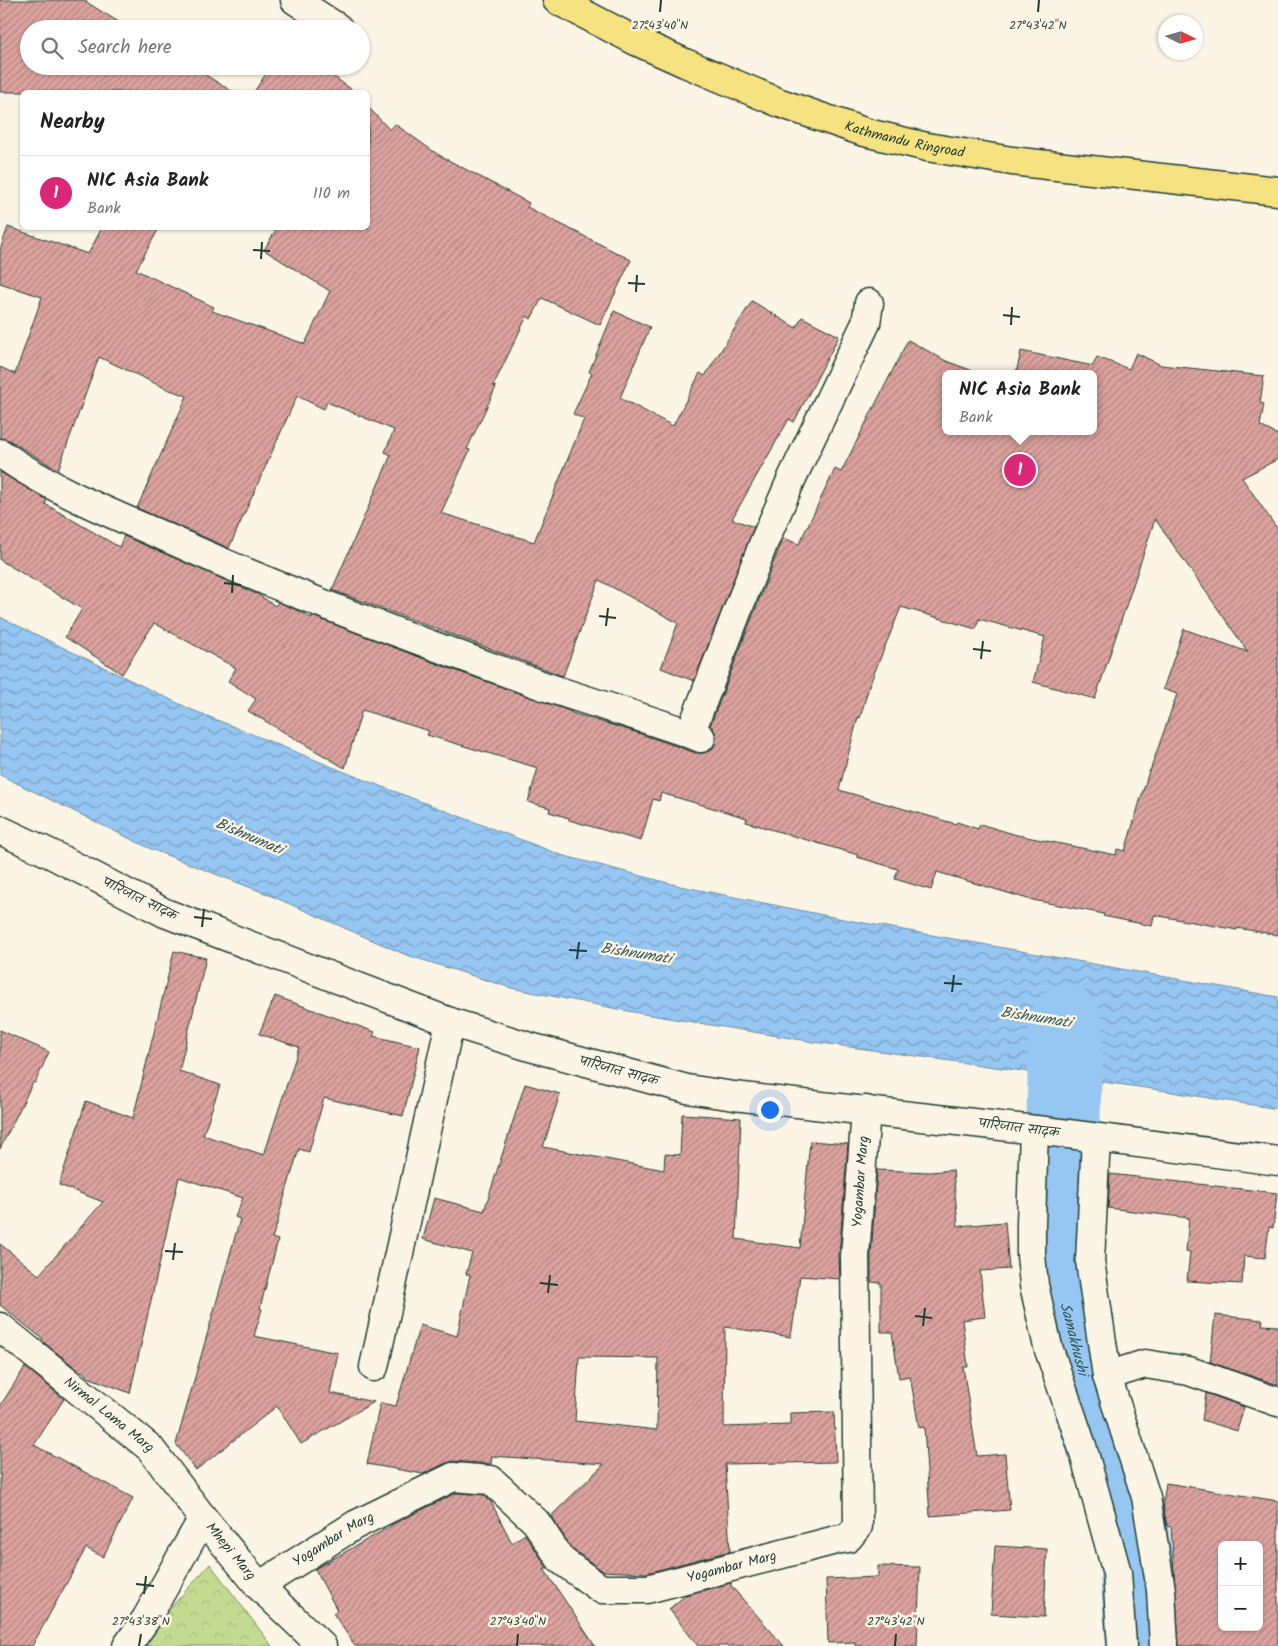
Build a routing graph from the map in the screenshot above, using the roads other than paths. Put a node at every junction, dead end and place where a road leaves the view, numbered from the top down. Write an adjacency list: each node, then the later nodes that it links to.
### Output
1 (295, 0): 3 (street)
2 (557, 0): 4 (highway, Kathmandu Ringroad)
3 (326, 20)
4 (1278, 191)
5 (869, 303): 6 (street)
6 (0, 453)
7 (0, 830): 8 (street, पारिजात सादक)
8 (450, 1022): 9 (street, पारिजात सादक); 14 (street)
9 (866, 1110): 10 (street, पारिजात सादक); 18 (street, Yogambar Marg)
10 (1040, 1130): 11 (street, पारिजात सादक); 21 (street)
11 (1094, 1137): 12 (street, पारिजात सादक); 15 (street)
12 (1278, 1161)
13 (0, 1327): 17 (street, Nirmal Lama Marg)
14 (374, 1367)
15 (1107, 1376): 16 (street); 22 (street)
16 (1278, 1402)
17 (203, 1518): 18 (street, Mhepi Marg); 19 (street, Mhepi Marg)
18 (260, 1586): 20 (street, Mhepi Marg)
19 (127, 1646)
20 (322, 1646)
21 (1122, 1646)
22 (1164, 1646)

